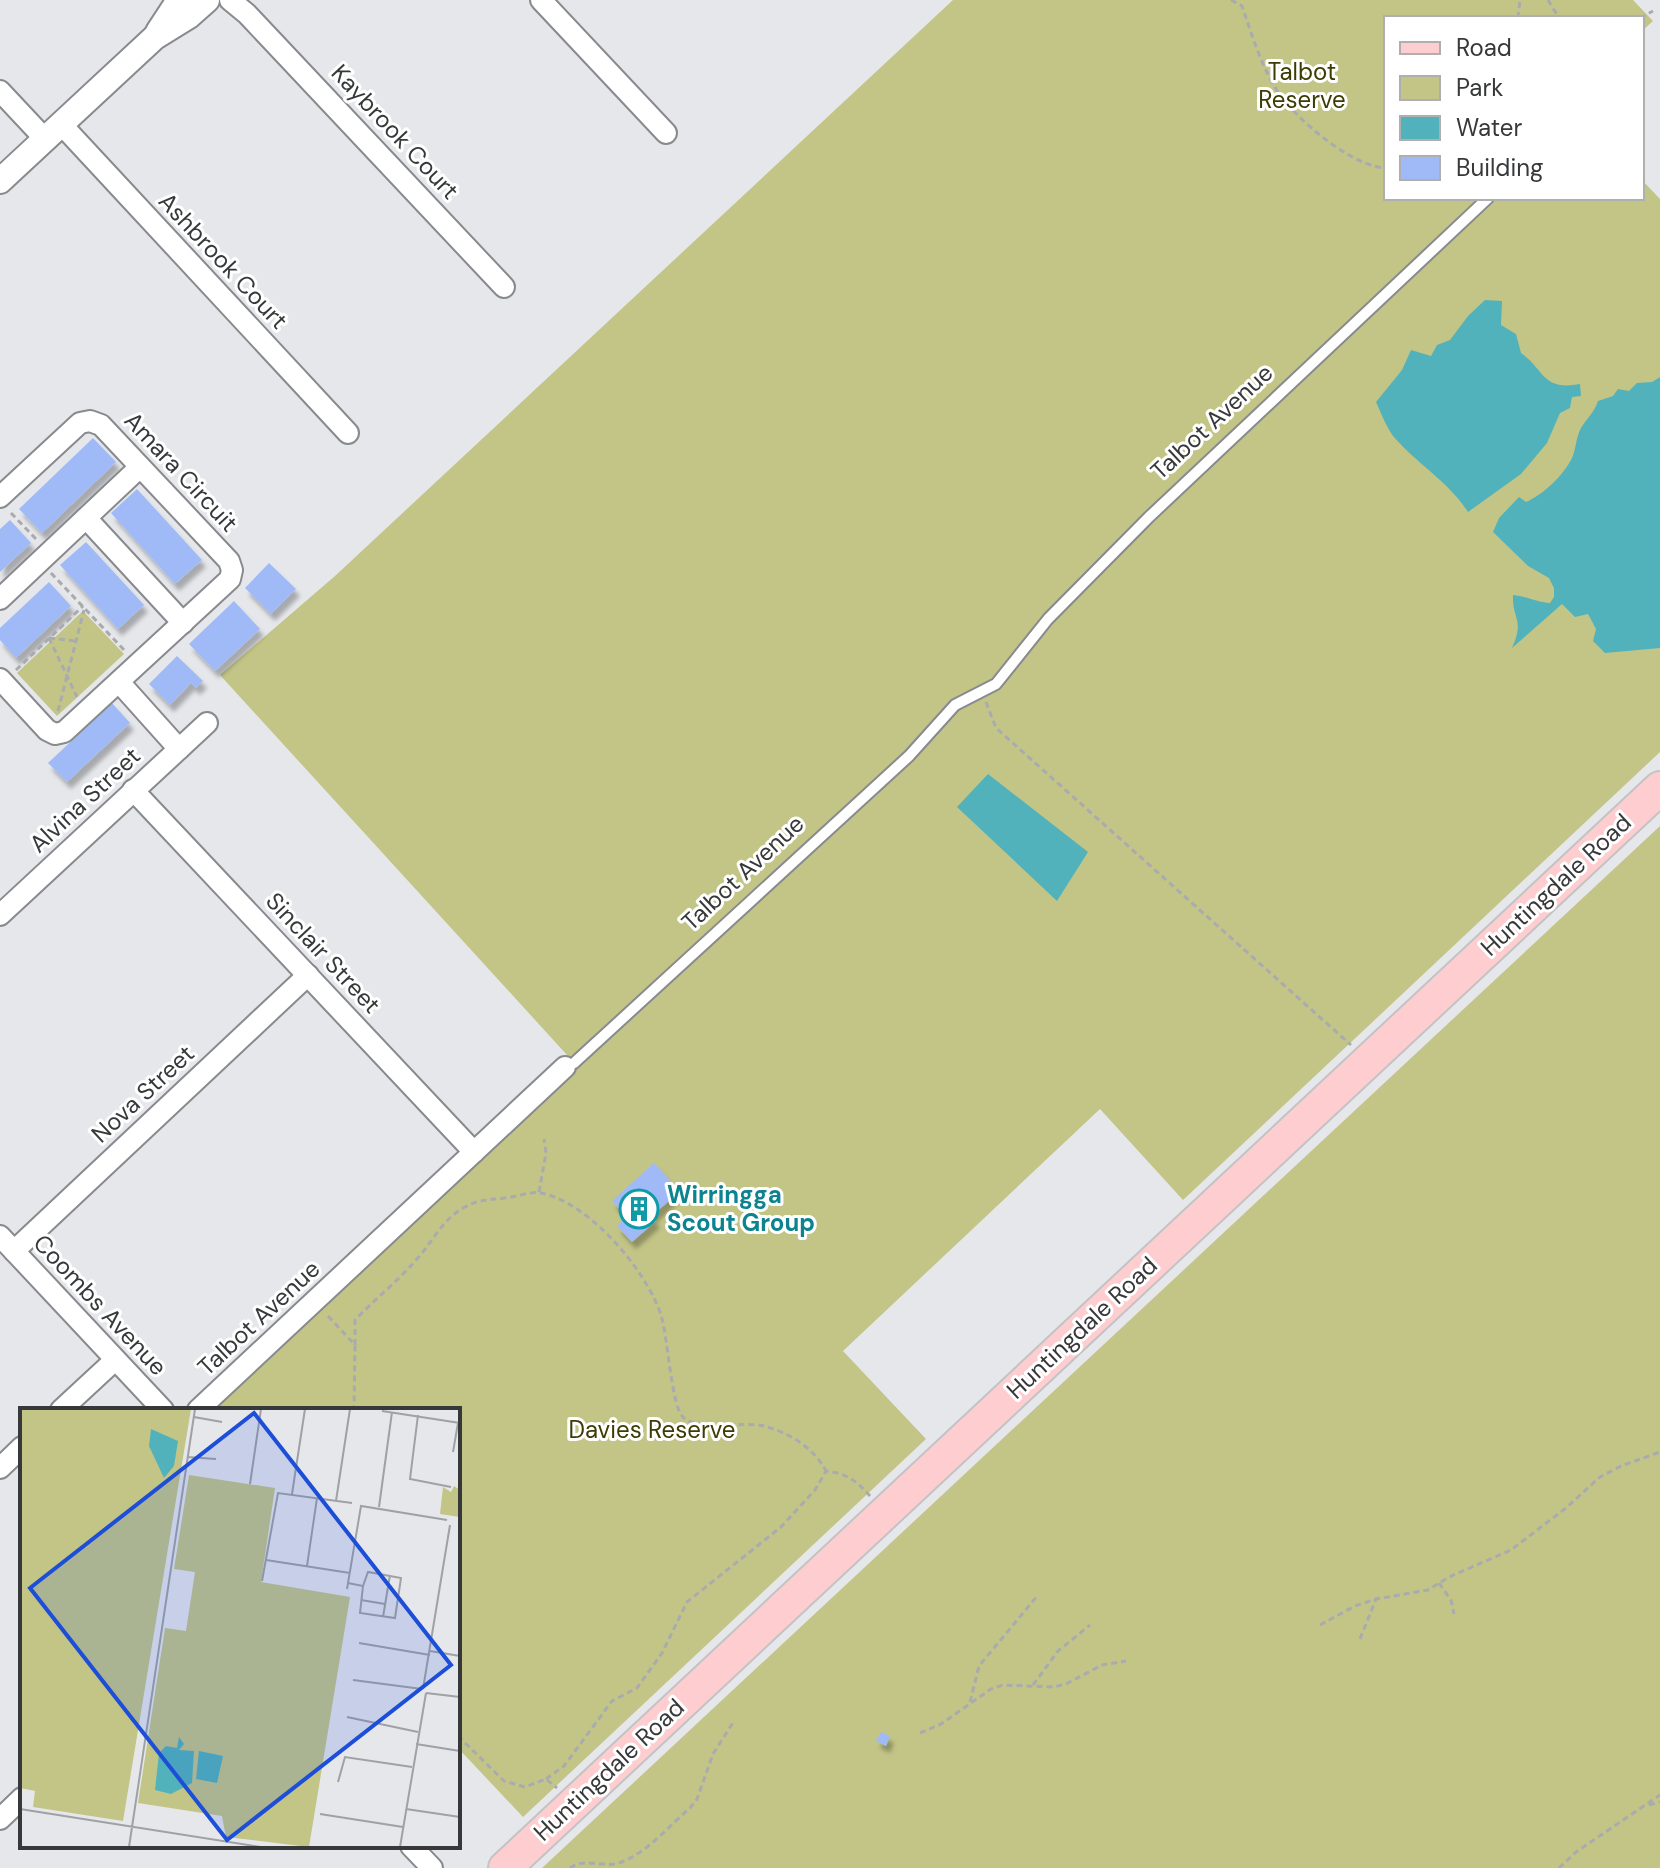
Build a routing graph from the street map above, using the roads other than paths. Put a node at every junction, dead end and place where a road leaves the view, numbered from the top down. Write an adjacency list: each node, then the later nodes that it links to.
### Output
1 (179, 0): 6 (street)
2 (207, 0): 6 (street)
3 (230, 0): 5 (street, Kaybrook Court)
4 (541, 0): 9 (street)
5 (243, 7): 12 (street, Kaybrook Court)
6 (155, 37): 8 (street)
7 (0, 91): 8 (street, Ashbrook Court)
8 (53, 132): 10 (street); 13 (street, Ashbrook Court)
9 (666, 133)
10 (0, 181)
11 (1486, 200): 27 (lane, Talbot Avenue)
12 (504, 287)
13 (348, 433)
14 (140, 467): 15 (street, Amara Circuit); 16 (street); 18 (street, Amara Circuit)
15 (4, 503)
16 (86, 518): 17 (street); 18 (street)
17 (0, 599)
18 (183, 623): 20 (street, Amara Circuit)
19 (1, 681): 20 (street, Amara Circuit)
20 (119, 682): 22 (street)
21 (207, 723): 22 (street, Alvina Street)
22 (179, 749): 24 (street, Alvina Street)
23 (1660, 788): 40 (main road, Huntingdale Road)
24 (133, 790): 25 (street, Alvina Street); 26 (street, Sinclair Street)
25 (0, 915)
26 (308, 975): 28 (street, Sinclair Street); 29 (street, Nova Street)
27 (570, 1065): 28 (street, Talbot Avenue)
28 (474, 1152): 33 (street, Talbot Avenue)
29 (7, 1243): 30 (street, Coombs Avenue)
30 (115, 1360): 31 (street); 32 (street, Coombs Avenue)
31 (63, 1408)
32 (161, 1408)
33 (200, 1408)
34 (20, 1449): 35 (street)
35 (0, 1468)
36 (20, 1800): 37 (street)
37 (0, 1819)
38 (413, 1848): 39 (street)
39 (432, 1868)
40 (505, 1868)

